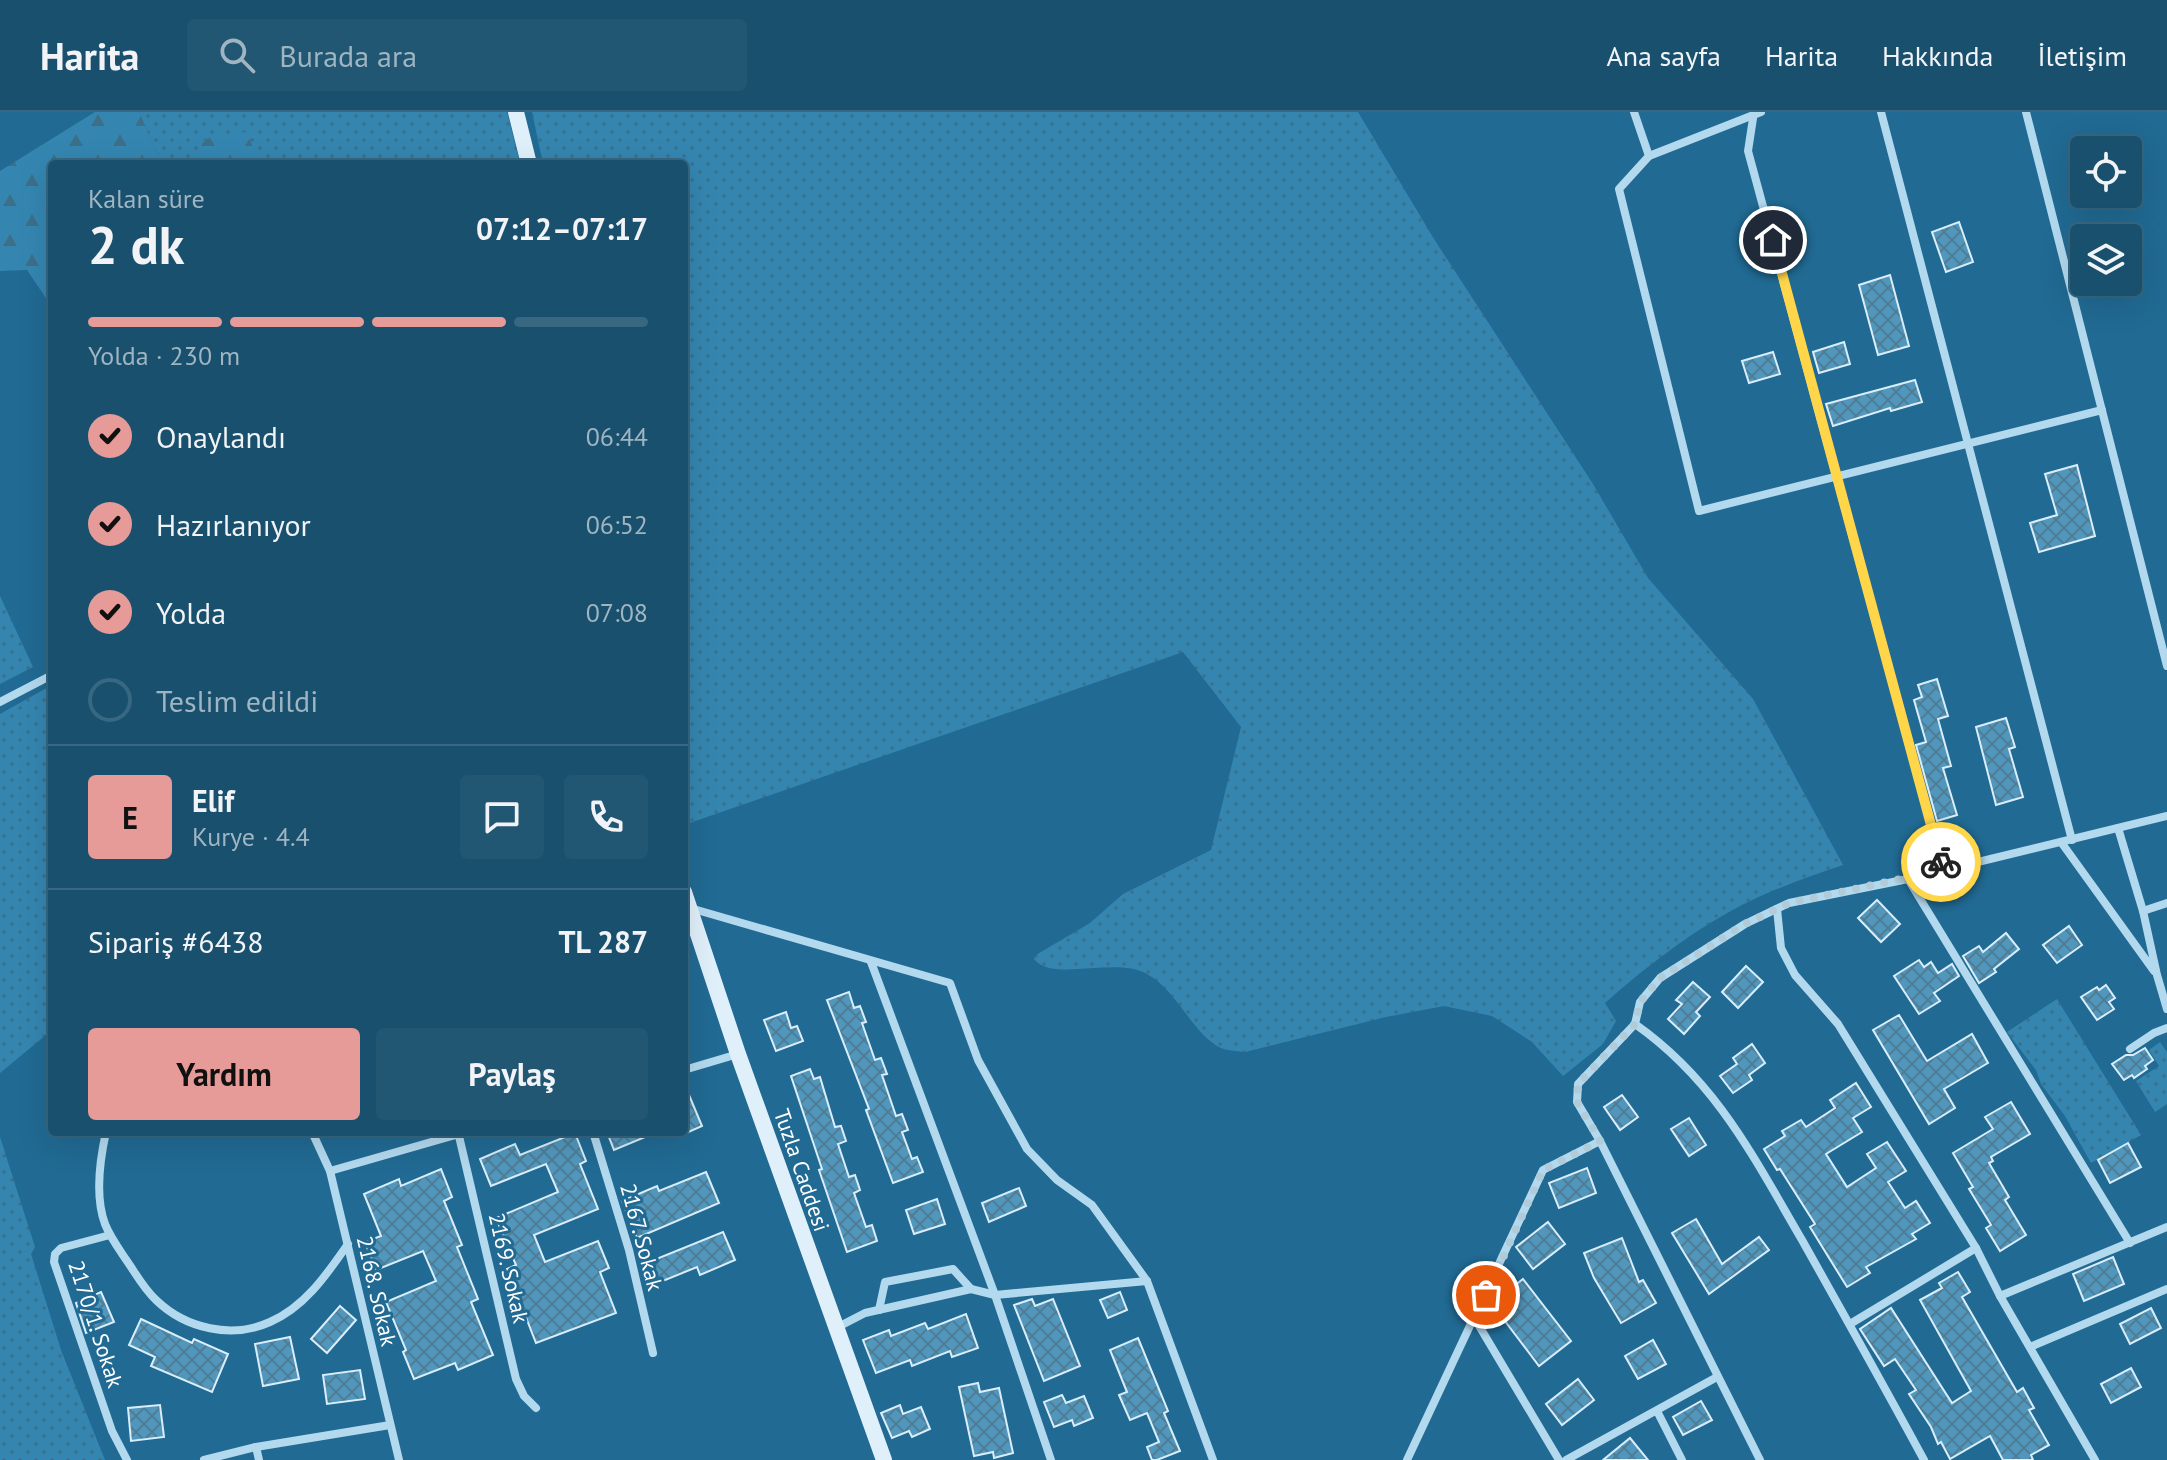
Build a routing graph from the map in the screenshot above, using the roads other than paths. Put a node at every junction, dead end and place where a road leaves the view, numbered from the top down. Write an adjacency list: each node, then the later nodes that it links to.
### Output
1 (516, 112): 7 (main road)
2 (1634, 112): 6 (street)
3 (1881, 112): 9 (street)
4 (2026, 112): 8 (street)
5 (1757, 113): 6 (street); 10 (street)
6 (1649, 156): 10 (street)
7 (528, 160)
8 (2102, 410): 9 (street); 11 (street)
9 (1969, 444): 10 (street); 16 (street)
10 (1837, 477): 18 (street)
11 (2167, 666)
12 (48, 677): 13 (street)
13 (0, 702)
14 (2167, 816): 15 (street)
15 (2118, 828): 16 (street); 24 (street)
16 (2072, 840): 17 (street)
17 (2061, 842): 18 (street); 26 (street)
18 (1943, 870): 19 (street)
19 (1908, 879): 23 (street); 42 (street)
20 (688, 901): 25 (street)
21 (2167, 903): 24 (street)
22 (688, 906): 31 (main road, Tuzla Caddesi)
23 (1777, 909): 28 (street); 44 (street)
24 (2143, 911): 26 (street)
25 (871, 962): 45 (street); 48 (street)
26 (2157, 975): 27 (street)
27 (2167, 1009)
28 (1635, 1024): 38 (street); 52 (street)
29 (2167, 1028): 30 (street)
30 (2130, 1049)
31 (738, 1054): 32 (street); 53 (main road, Tuzla Caddesi)
32 (688, 1069)
33 (106, 1136): 41 (street)
34 (314, 1136): 39 (street, 2168. Sokak)
35 (451, 1136): 39 (street)
36 (462, 1136): 57 (street, 2169. Sokak)
37 (594, 1136): 55 (street, 2167. Sokak)
38 (1600, 1141): 51 (street); 56 (street)
39 (330, 1171): 43 (street, 2168. Sokak)
40 (2167, 1227): 42 (street)
41 (110, 1235): 43 (street); 61 (street, 2170/1. Sokak)
42 (2130, 1243): 49 (street)
43 (348, 1244): 59 (street, 2168. Sokak)
44 (1976, 1248): 49 (street); 52 (street)
45 (1147, 1281): 48 (street); 67 (street)
46 (971, 1289): 48 (street); 50 (street); 50 (street)
47 (2167, 1289): 54 (street)
48 (995, 1295): 66 (street)
49 (2000, 1296): 54 (street)
50 (879, 1310): 53 (street)
51 (1475, 1319): 68 (street); 69 (street)
52 (1850, 1324): 73 (street)
53 (835, 1329): 65 (main road, Tuzla Caddesi)
54 (2030, 1347): 74 (street)
55 (653, 1353)
56 (1717, 1377): 58 (street); 72 (street)
57 (536, 1408)
58 (1657, 1411): 70 (street); 71 (street)
59 (390, 1425): 60 (street); 64 (street, 2168. Sokak)
60 (256, 1447): 62 (street); 63 (street)
61 (127, 1460)
62 (204, 1460)
63 (259, 1460)
64 (399, 1460)
65 (884, 1460)
66 (1051, 1460)
67 (1213, 1460)
68 (1407, 1460)
69 (1559, 1460)
70 (1566, 1460)
71 (1682, 1460)
72 (1760, 1460)
73 (1924, 1460)
74 (2095, 1460)

